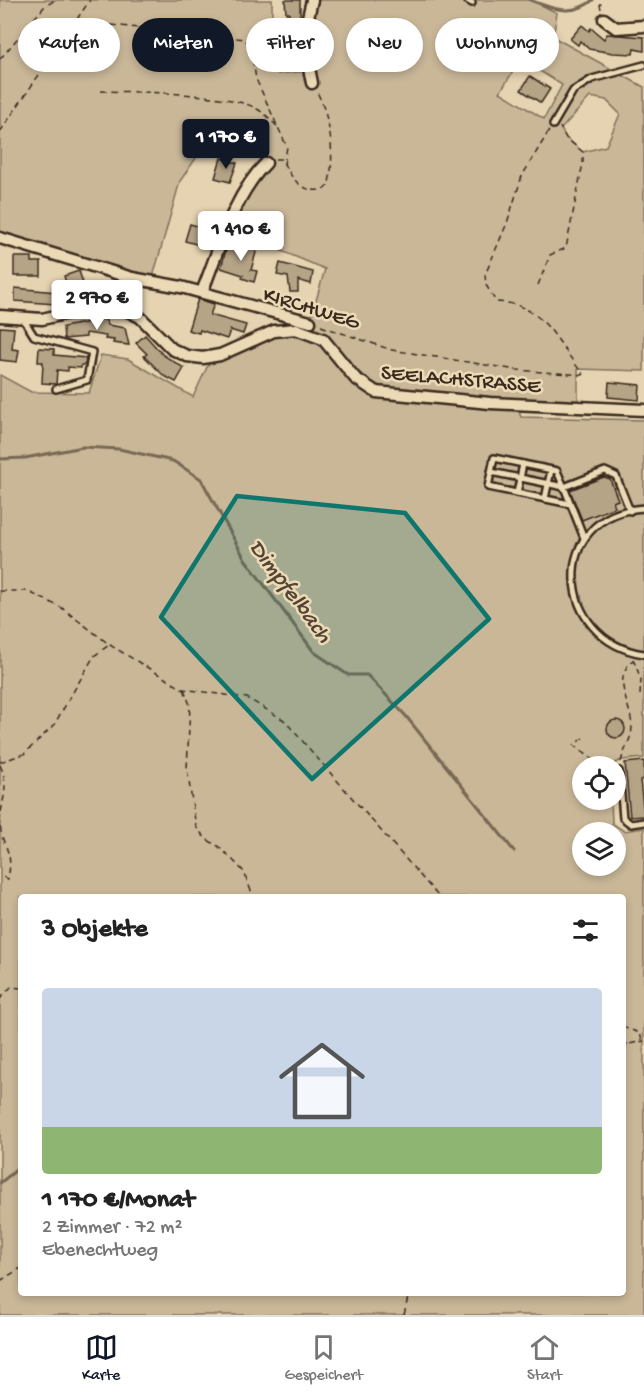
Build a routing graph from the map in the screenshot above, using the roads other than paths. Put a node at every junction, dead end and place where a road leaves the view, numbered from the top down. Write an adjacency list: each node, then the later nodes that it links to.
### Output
1 (312, 0): 5 (street)
2 (604, 19): 3 (street)
3 (644, 26)
4 (644, 65): 6 (lane)
5 (312, 83)
6 (553, 125)
7 (266, 163): 9 (street)
8 (0, 238): 9 (street, KIRCHWEG)
9 (202, 292): 11 (street, KIRCHWEG)
10 (0, 316): 12 (street, SEELACHSTRASSE)
11 (283, 316): 13 (street, KIRCHWEG); 14 (lane)
12 (24, 320): 14 (street, SEELACHSTRASSE); 15 (lane)
13 (310, 322)
14 (281, 330): 16 (street, SEELACHSTRASSE)
15 (56, 389)
16 (644, 410)
17 (523, 464): 18 (lane); 19 (lane); 20 (lane)
18 (551, 470): 21 (lane); 22 (lane)
19 (491, 472): 20 (lane); 23 (lane)
20 (520, 478): 21 (lane); 23 (lane)
21 (548, 484): 22 (lane); 24 (lane)
22 (564, 487): 25 (lane); 27 (lane)
23 (517, 493): 24 (lane)
24 (545, 499): 25 (lane)
25 (570, 504): 28 (lane)
26 (644, 508): 27 (lane)
27 (630, 511): 28 (lane)
28 (584, 538): 29 (lane)
29 (644, 654)
30 (622, 810): 31 (lane)
31 (644, 822)

